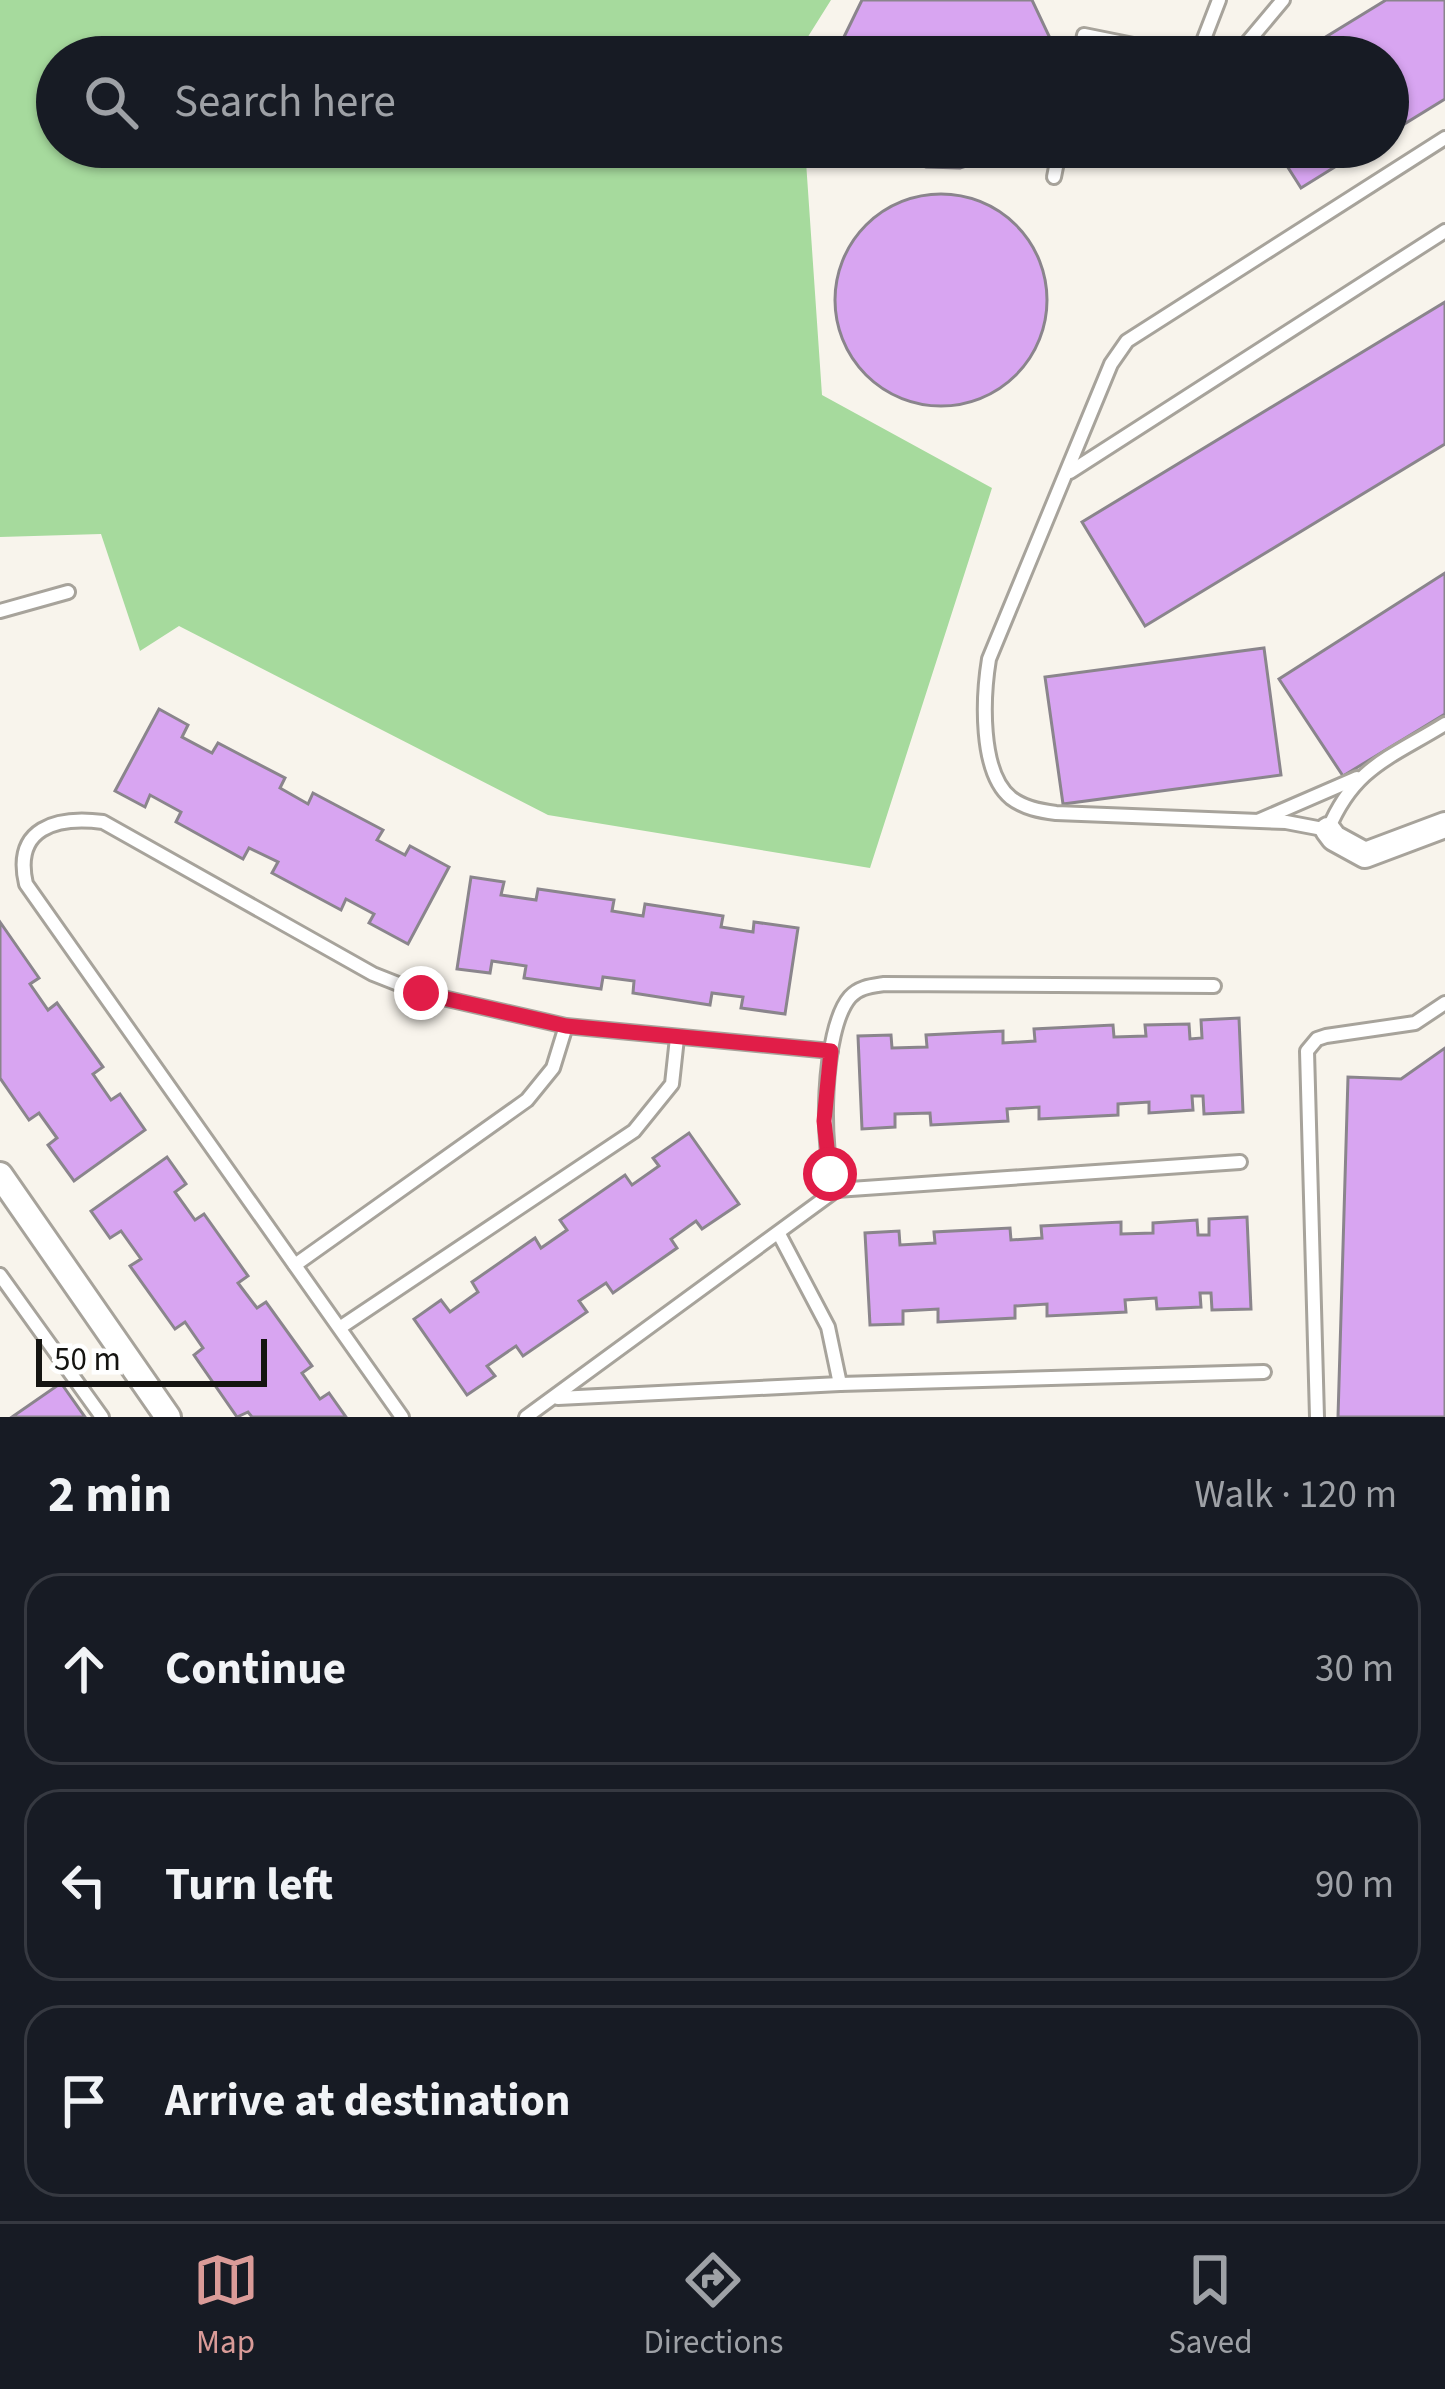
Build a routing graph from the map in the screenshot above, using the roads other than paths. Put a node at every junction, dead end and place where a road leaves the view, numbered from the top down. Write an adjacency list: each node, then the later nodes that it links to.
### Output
1 (1220, 0): 3 (lane)
2 (1283, 0): 4 (lane)
3 (1204, 36)
4 (1253, 36)
5 (1445, 138): 6 (lane)
6 (1409, 161)
7 (1056, 168): 9 (lane)
8 (1398, 168): 11 (lane)
9 (1054, 177)
10 (1445, 231): 11 (lane)
11 (1069, 473): 16 (lane)
12 (68, 592): 13 (lane)
13 (0, 611)
14 (1445, 724): 15 (lane)
15 (1358, 778): 16 (lane); 18 (lane)
16 (1257, 821): 18 (lane)
17 (1445, 825): 18 (street)
18 (1328, 830)
19 (1214, 986): 23 (lane)
20 (1445, 1003): 38 (lane)
21 (566, 1026): 22 (lane); 28 (lane); 28 (lane)
22 (677, 1038): 23 (lane); 30 (lane)
23 (831, 1051): 26 (lane)
24 (1240, 1162): 26 (lane)
25 (0, 1175): 35 (street)
26 (836, 1190): 27 (lane)
27 (779, 1234): 32 (lane); 33 (lane)
28 (295, 1264): 30 (lane)
29 (0, 1275): 34 (lane)
30 (341, 1327): 36 (lane)
31 (1264, 1372): 32 (lane)
32 (840, 1384): 33 (lane)
33 (556, 1398): 37 (lane)
34 (102, 1417)
35 (168, 1417)
36 (402, 1417)
37 (526, 1417)
38 (1317, 1417)

